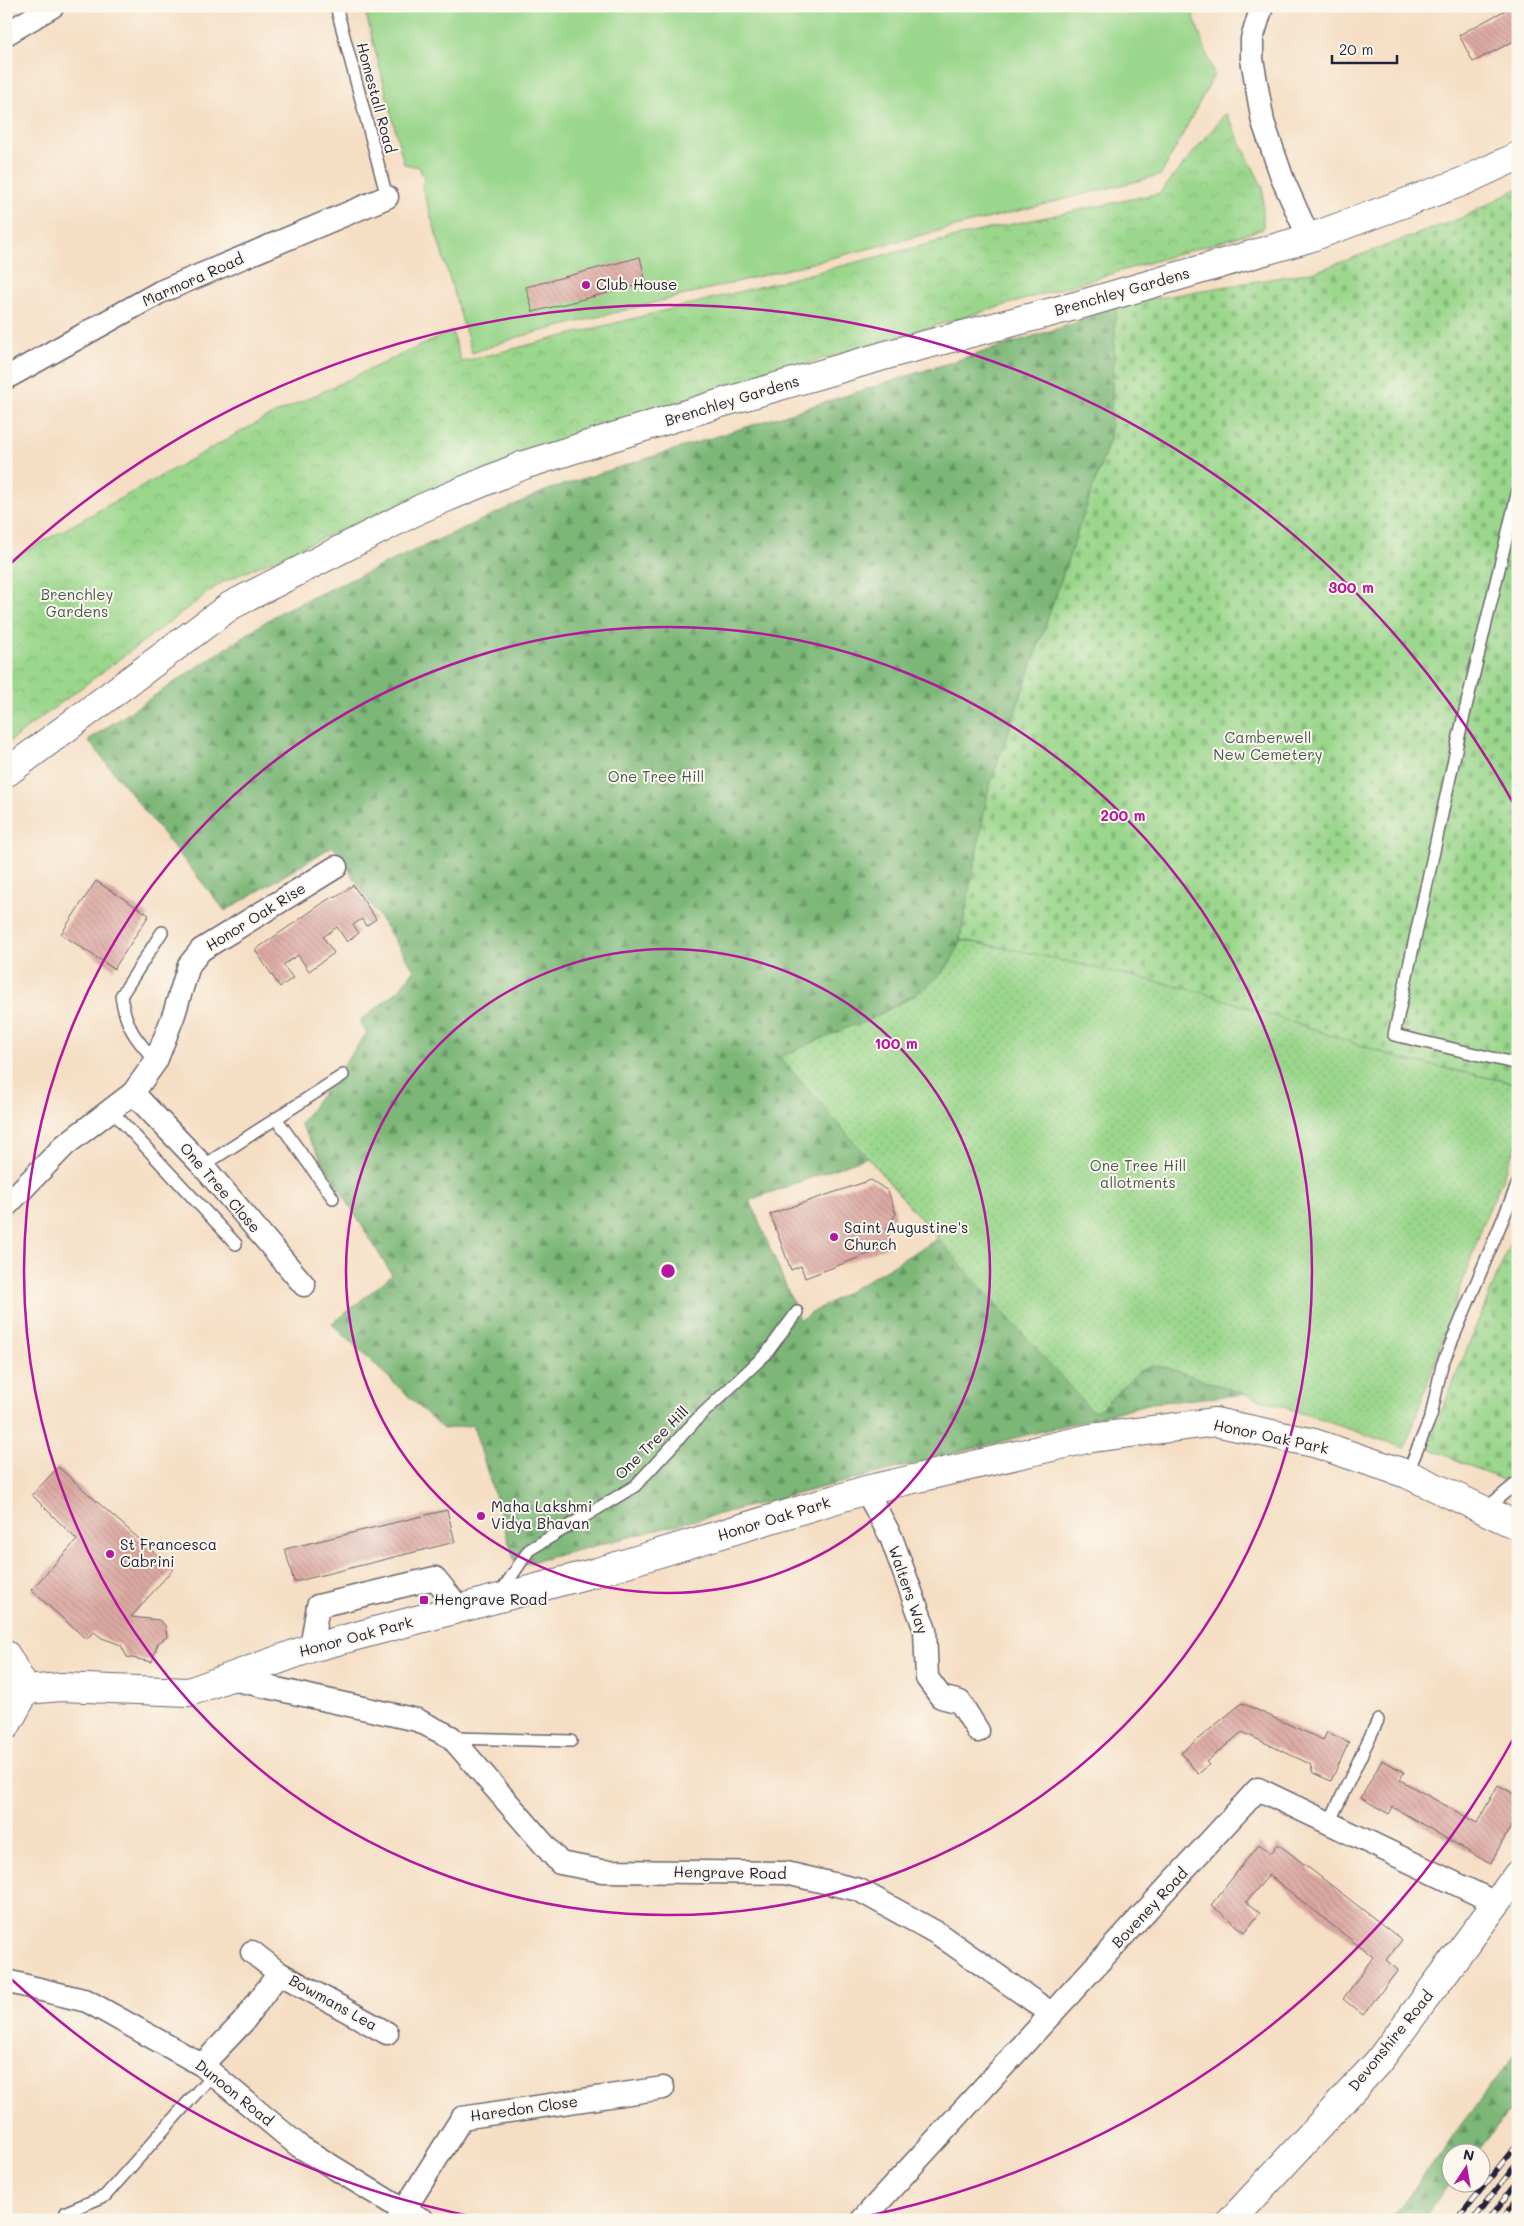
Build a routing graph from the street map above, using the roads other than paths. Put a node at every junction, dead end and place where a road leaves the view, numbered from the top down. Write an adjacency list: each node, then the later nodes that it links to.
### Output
1 (53, 6): 4 (street)
2 (336, 6): 6 (lane, Homestall Road)
3 (1262, 6): 7 (street)
4 (6, 34)
5 (1518, 156): 7 (street, Brenchley Gardens)
6 (387, 197): 8 (street, Marmora Road)
7 (1309, 238): 10 (street, Brenchley Gardens)
8 (6, 378)
9 (1518, 490): 14 (lane)
10 (6, 773)
11 (336, 867): 13 (street, Honor Oak Rise)
12 (162, 932): 13 (lane)
13 (156, 1061): 16 (street, Honor Oak Rise)
14 (1518, 1064)
15 (343, 1075): 18 (lane)
16 (133, 1093): 17 (street, Honor Oak Rise); 19 (street, One Tree Close)
17 (111, 1110): 22 (street, Honor Oak Rise); 23 (lane)
18 (276, 1118): 19 (lane); 21 (lane)
19 (203, 1166): 24 (street, One Tree Close)
20 (1518, 1183): 26 (lane)
21 (333, 1198)
22 (6, 1206)
23 (236, 1244)
24 (304, 1286)
25 (797, 1312): 31 (lane, One Tree Hill)
26 (1407, 1474): 28 (street, Honor Oak Park); 29 (street, Honor Oak Park)
27 (1518, 1482): 29 (lane)
28 (866, 1490): 31 (street, Honor Oak Park); 39 (street, Walters Way)
29 (1484, 1510): 30 (street, Honor Oak Park)
30 (1518, 1526)
31 (496, 1600): 32 (street, Honor Oak Park)
32 (460, 1609): 33 (street, Honor Oak Park); 33 (street)
33 (311, 1648): 35 (street, Honor Oak Park)
34 (6, 1655): 36 (street)
35 (227, 1678): 36 (street, Honor Oak Park); 40 (street, Hengrave Road)
36 (26, 1690): 38 (street)
37 (1378, 1720): 42 (lane)
38 (6, 1726)
39 (978, 1731)
40 (451, 1738): 41 (lane); 48 (street, Hengrave Road)
41 (571, 1741)
42 (1329, 1823): 44 (street, Boveney Road); 48 (street, Boveney Road)
43 (1518, 1874): 44 (street, Devonshire Road)
44 (1496, 1903): 55 (street, Devonshire Road)
45 (252, 1952): 46 (street, Bowmans Lea)
46 (278, 1973): 49 (street, Bowmans Lea); 50 (street, Bowmans Lea)
47 (6, 1981): 50 (street, Dunoon Road)
48 (1052, 2014): 54 (street, Boveney Road)
49 (387, 2033)
50 (207, 2070): 52 (lane); 53 (street, Dunoon Road)
51 (663, 2088): 53 (street, Haredon Close)
52 (66, 2212)
53 (408, 2216)
54 (862, 2220)
55 (1232, 2220)

